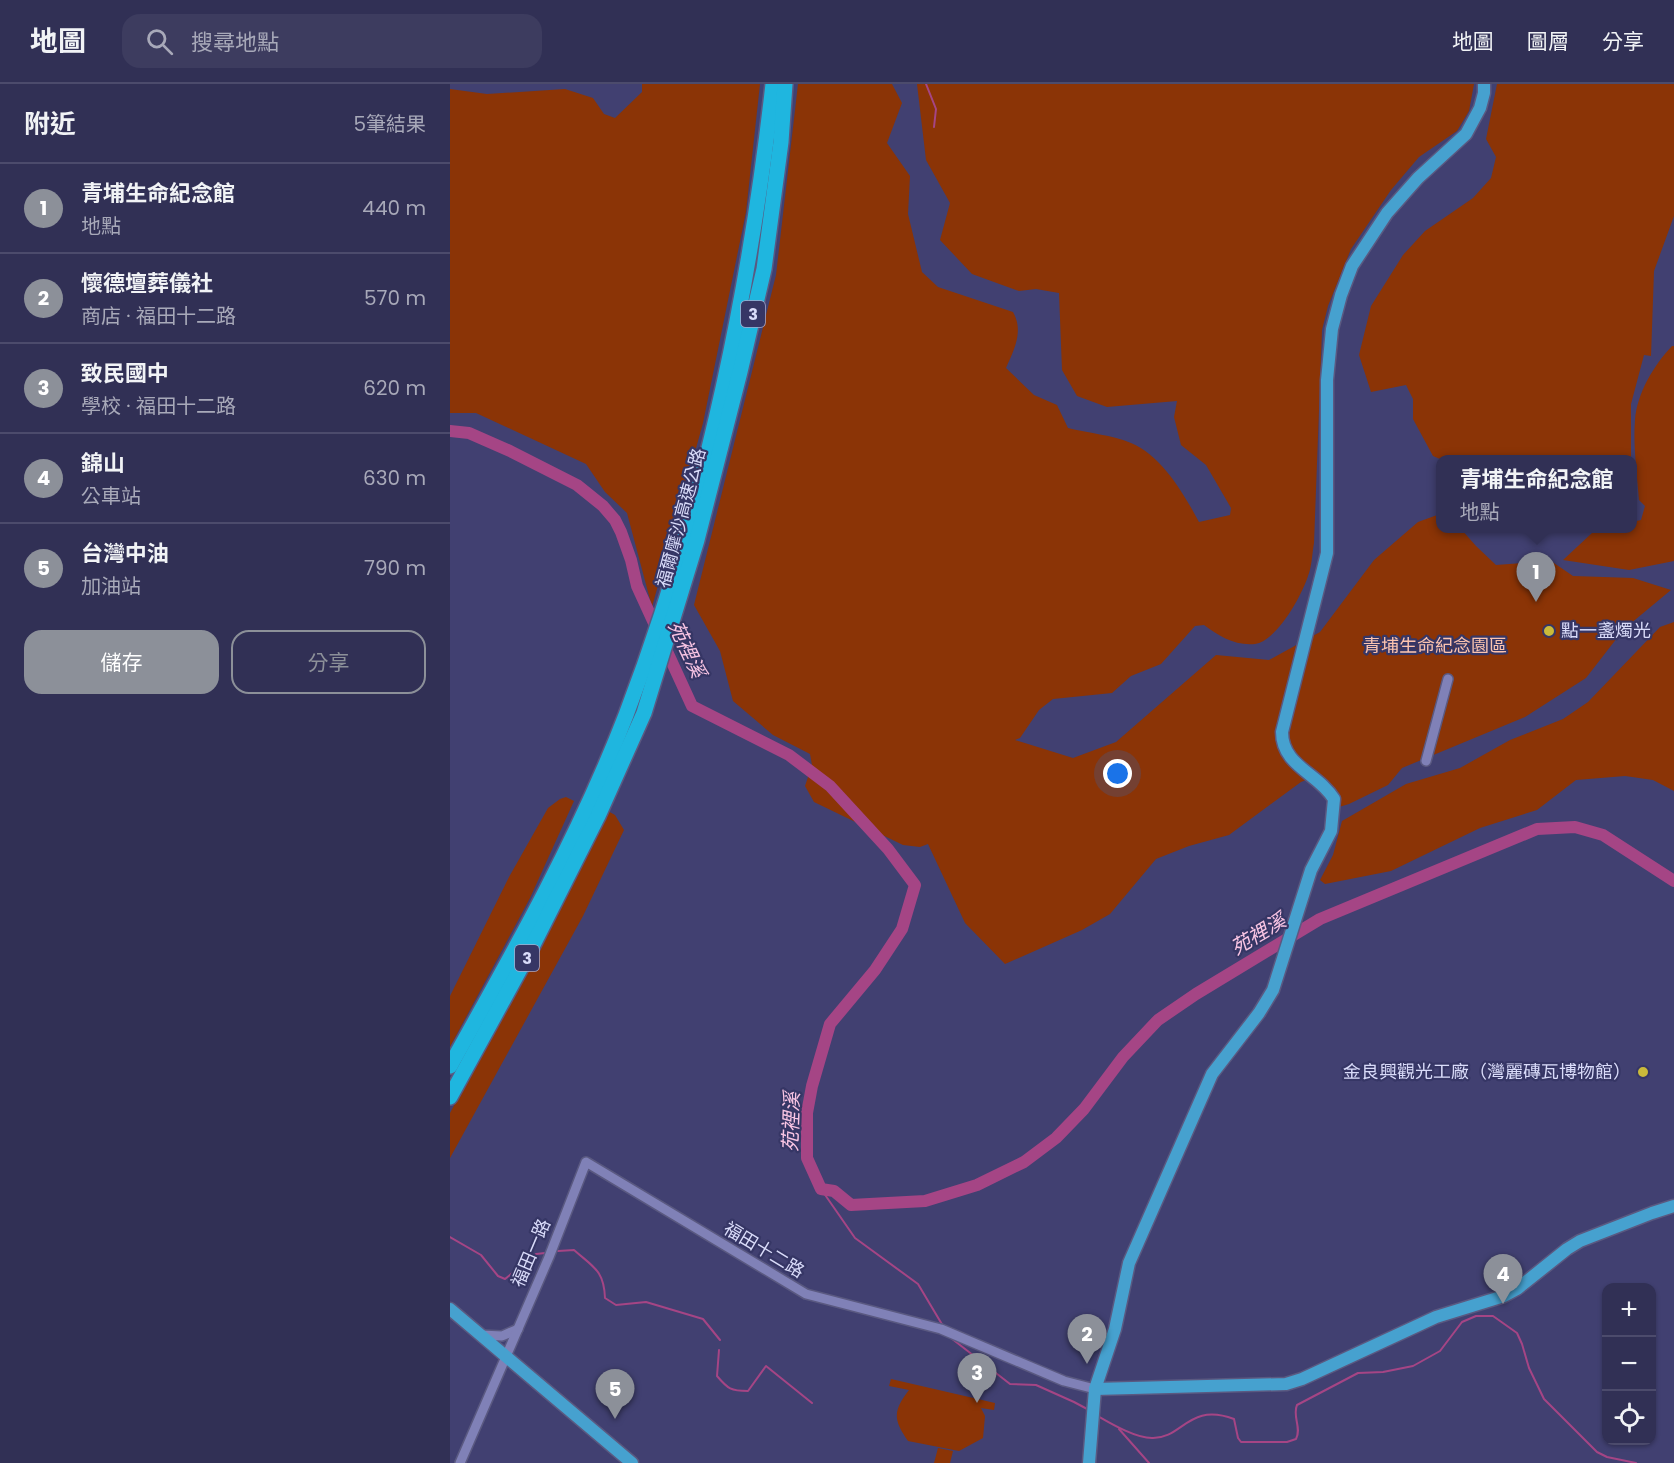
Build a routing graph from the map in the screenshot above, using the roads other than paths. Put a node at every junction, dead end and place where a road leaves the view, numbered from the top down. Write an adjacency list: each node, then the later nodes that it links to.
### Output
1 (773, 84): 4 (highway, 福爾摩沙高速公路 / 3)
2 (785, 84): 4 (highway, 福爾摩沙高速公路 / 3)
3 (1484, 84): 16 (main road)
4 (690, 538): 7 (highway, 福爾摩沙高速公路 / 3)
5 (1448, 679): 6 (street)
6 (1426, 761)
7 (591, 814): 8 (highway, 福爾摩沙高速公路 / 3); 9 (highway, 福爾摩沙高速公路 / 3)
8 (450, 1065)
9 (450, 1097)
10 (586, 1162): 13 (street, 福田一路); 16 (street, 福田十二路)
11 (1674, 1206): 16 (main road)
12 (450, 1309): 14 (main road)
13 (518, 1329): 14 (street); 15 (street, 福田一路)
14 (481, 1335): 15 (main road)
15 (506, 1357): 17 (street, 福田一路); 18 (main road)
16 (1095, 1389): 19 (main road)
17 (460, 1463)
18 (632, 1463)
19 (1089, 1463)

